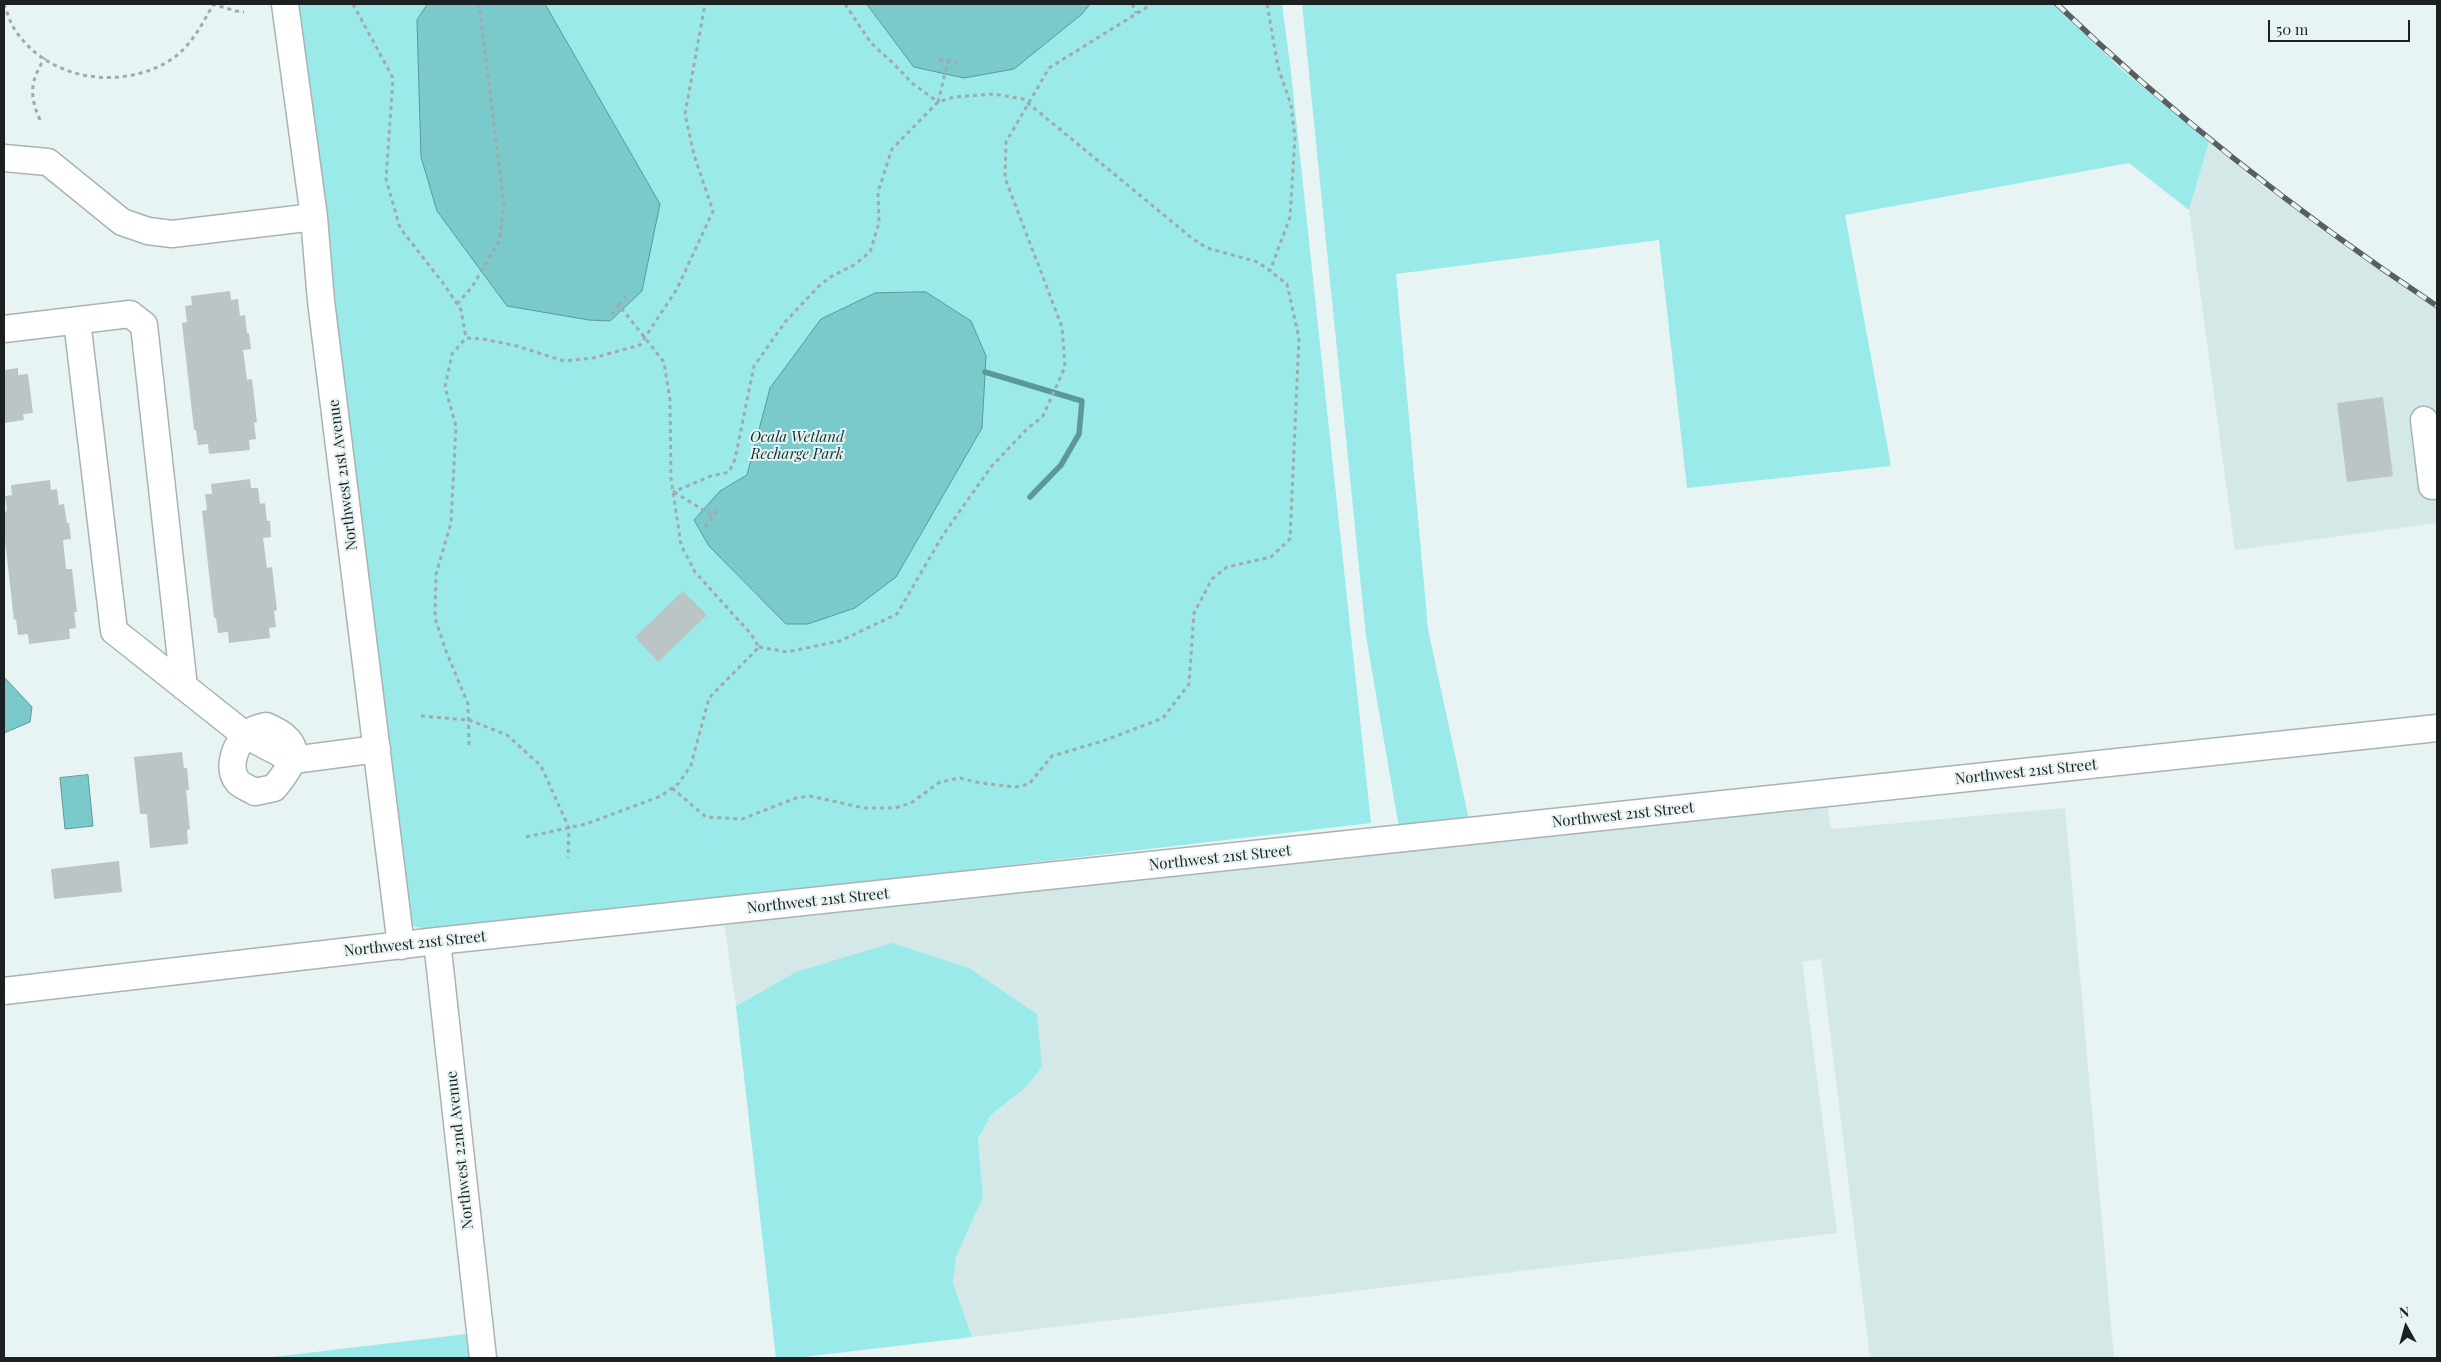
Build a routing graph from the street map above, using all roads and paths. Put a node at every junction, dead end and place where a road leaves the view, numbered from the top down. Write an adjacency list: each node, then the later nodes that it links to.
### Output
1 (4, 4): 13 (path)
2 (212, 4): 11 (path); 13 (path)
3 (285, 4): 21 (street, Northwest 21st Avenue)
4 (354, 4): 24 (path)
5 (479, 4): 24 (path)
6 (705, 4): 29 (path)
7 (845, 4): 17 (path)
8 (1132, 4): 12 (path)
9 (1152, 4): 12 (path)
10 (1267, 4): 22 (path)
11 (244, 12)
12 (1136, 13): 18 (path)
13 (45, 58): 19 (path)
14 (939, 59): 15 (path)
15 (948, 61): 16 (path); 17 (path)
16 (957, 62)
17 (938, 102): 18 (path); 33 (path)
18 (1028, 104): 22 (path); 37 (path)
19 (40, 120)
20 (4, 158): 21 (street)
21 (314, 217): 44 (street, Northwest 21st Avenue)
22 (1270, 271): 46 (path)
23 (626, 297): 25 (path)
24 (457, 304): 30 (path)
25 (619, 305): 26 (path); 29 (path)
26 (611, 315)
27 (77, 321): 28 (street); 38 (street); 38 (street)
28 (4, 329)
29 (646, 337): 30 (path); 33 (path)
30 (466, 338): 40 (path)
31 (2424, 420): 32 (street)
32 (2437, 485)
33 (673, 492): 35 (path); 37 (path)
34 (719, 508): 35 (path)
35 (713, 516): 36 (path)
36 (705, 527)
37 (759, 647): 46 (path)
38 (184, 688): 42 (street)
39 (421, 716): 40 (path)
40 (469, 720): 43 (path); 47 (path)
41 (2437, 728): 50 (street, Northwest 21st Street)
42 (245, 736): 45 (street); 45 (street)
43 (470, 745)
44 (377, 749): 45 (street); 51 (street, Northwest 21st Avenue)
45 (293, 760)
46 (672, 788): 47 (path)
47 (568, 828): 48 (path); 49 (path)
48 (526, 837)
49 (568, 858)
50 (437, 942): 51 (street, Northwest 21st Street); 53 (street, Northwest 22nd Avenue)
51 (401, 946): 52 (street, Northwest 21st Street)
52 (4, 991)
53 (483, 1358)

